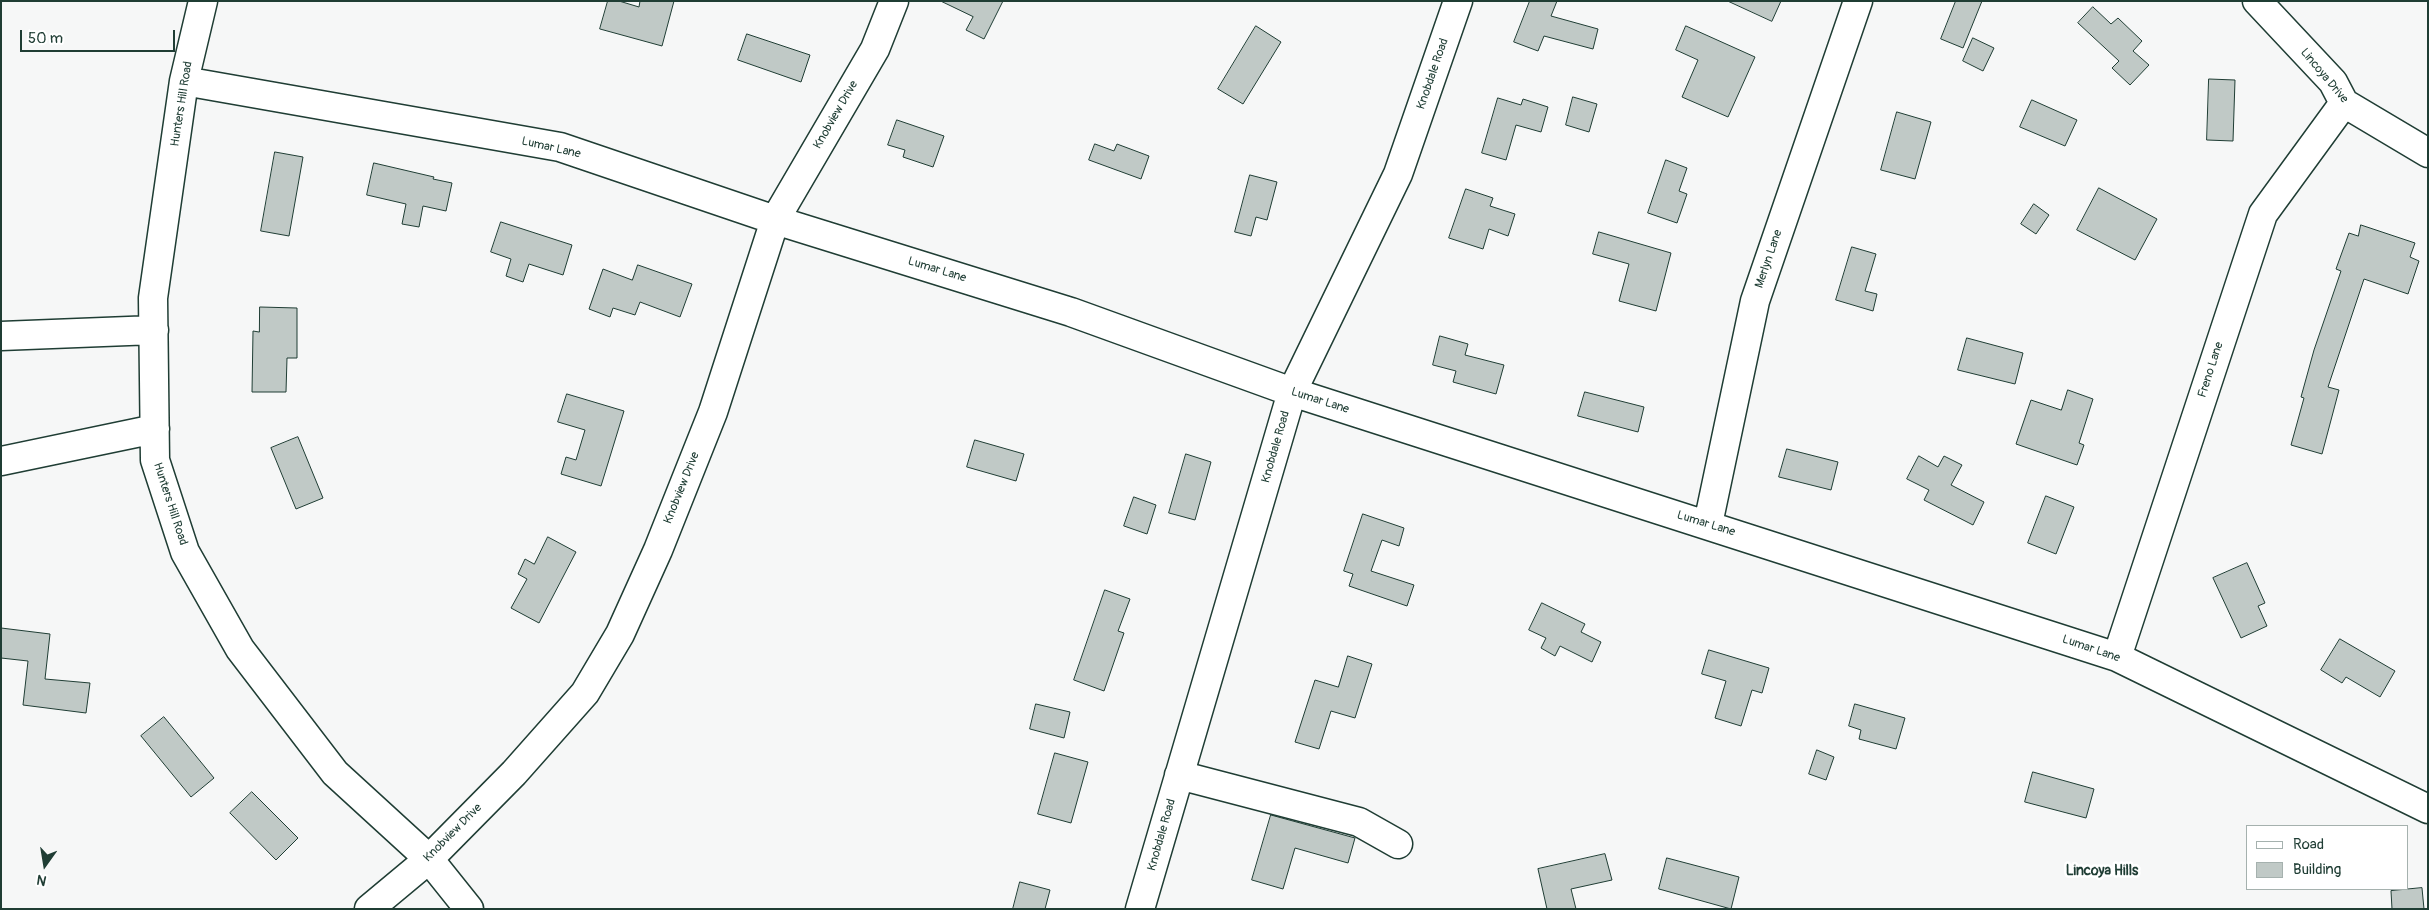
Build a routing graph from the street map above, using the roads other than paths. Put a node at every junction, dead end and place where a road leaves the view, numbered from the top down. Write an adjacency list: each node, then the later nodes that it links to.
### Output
1 (203, 1): 6 (street, Hunters Hill Road)
2 (894, 1): 9 (street, Knobview Drive)
3 (1458, 1): 12 (street, Knobdale Road)
4 (1858, 1): 15 (street, Merlyn Lane)
5 (2258, 1): 7 (street, Lincoya Drive)
6 (184, 81): 9 (street, Lumar Lane); 10 (street, Hunters Hill Road)
7 (2344, 103): 8 (street, Lincoya Drive); 16 (street, Freno Lane)
8 (2428, 153)
9 (775, 220): 12 (street, Lumar Lane); 20 (street, Knobview Drive)
10 (154, 330): 11 (street); 13 (street, Hunters Hill Road)
11 (1, 336)
12 (1292, 392): 15 (street, Lumar Lane); 17 (street, Knobdale Road)
13 (155, 430): 14 (street); 20 (street, Hunters Hill Road)
14 (1, 461)
15 (1708, 524): 16 (street, Lumar Lane)
16 (2117, 657): 18 (street, Lumar Lane)
17 (1180, 776): 19 (street); 23 (street, Knobdale Road)
18 (2428, 809)
19 (1398, 844)
20 (429, 858): 21 (street, Knobview Drive); 22 (street, Hunters Hill Road)
21 (369, 909)
22 (469, 909)
23 (1140, 909)

